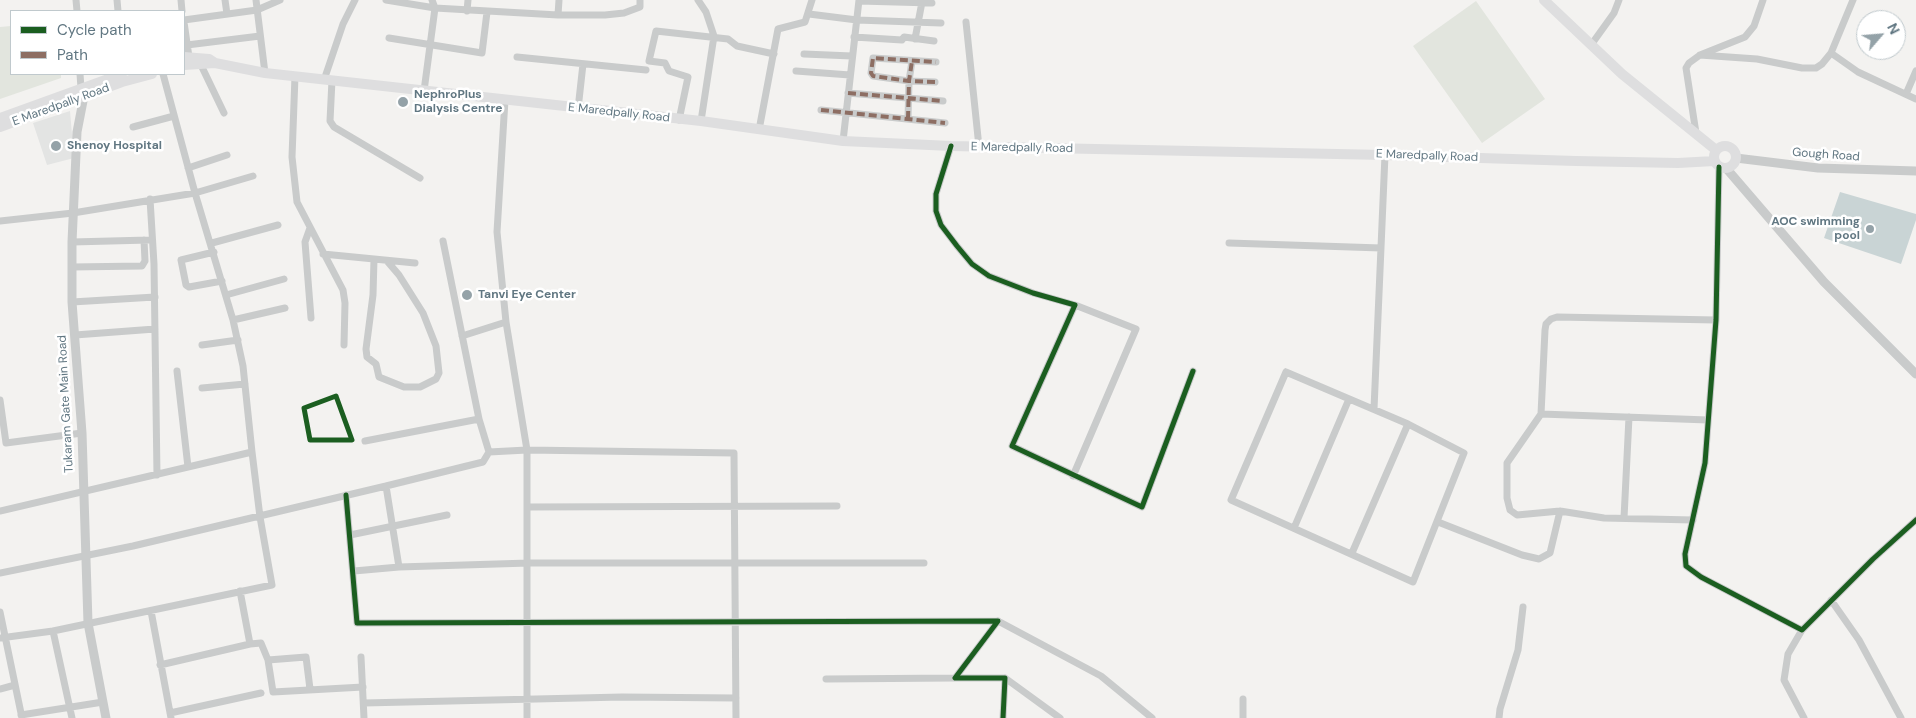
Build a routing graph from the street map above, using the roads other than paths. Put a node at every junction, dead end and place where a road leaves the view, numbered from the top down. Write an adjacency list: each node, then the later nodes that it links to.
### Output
1 (225, 0): 23 (street)
2 (256, 0): 20 (street)
3 (280, 0): 20 (street)
4 (355, 0): 63 (street)
5 (386, 0): 19 (street)
6 (432, 0): 19 (street)
7 (468, 0): 21 (street)
8 (559, 0): 25 (street)
9 (640, 0): 25 (street)
10 (698, 0): 33 (street)
11 (812, 0): 24 (street)
12 (1544, 0): 40 (main road)
13 (1619, 0): 40 (street)
14 (1762, 0): 44 (street)
15 (1853, 0): 41 (street)
16 (859, 1): 17 (street); 26 (street)
17 (922, 2): 18 (street); 28 (street)
18 (932, 3)
19 (435, 8): 21 (street); 39 (street)
20 (257, 10): 23 (street); 32 (street)
21 (467, 11): 22 (street)
22 (487, 12): 25 (street); 39 (street)
23 (227, 14): 27 (street)
24 (809, 14): 26 (street); 42 (street)
25 (558, 15)
26 (857, 20): 28 (street); 34 (street)
27 (185, 21)
28 (917, 22): 30 (street); 36 (street)
29 (966, 22): 90 (street)
30 (942, 24)
31 (185, 29): 38 (street)
32 (260, 36): 38 (street); 56 (street)
33 (714, 36): 42 (street); 81 (street); 82 (street)
34 (854, 37): 36 (street); 45 (street)
35 (389, 38): 39 (street)
36 (915, 39): 37 (street)
37 (934, 41)
38 (187, 45): 47 (street)
39 (431, 45): 66 (street)
40 (1592, 45): 87 (main road)
41 (1830, 53): 44 (street); 69 (street)
42 (774, 54): 86 (street)
43 (804, 54): 45 (street)
44 (1700, 55): 87 (street)
45 (852, 56): 61 (street)
46 (517, 57): 51 (street)
47 (185, 60): 50 (main road, E Maredpally Road); 52 (main road, E Maredpally Road)
48 (912, 61): 49 (street); 64 (street); 64 (street)
49 (936, 62)
50 (215, 63): 52 (main road, E Maredpally Road); 56 (main road, E Maredpally Road)
51 (583, 64): 53 (street); 74 (street)
52 (201, 65): 77 (street)
53 (646, 70)
54 (796, 71): 61 (street)
55 (1916, 71): 69 (street)
56 (265, 73): 62 (main road, E Maredpally Road)
57 (80, 75): 67 (street)
58 (120, 75): 67 (main road, E Maredpally Road)
59 (148, 75): 67 (main road, E Maredpally Road)
60 (162, 75): 76 (street)
61 (850, 75): 68 (street)
62 (295, 76): 63 (main road, E Maredpally Road); 104 (street)
63 (328, 80): 66 (main road, E Maredpally Road); 98 (street)
64 (909, 81): 65 (street); 70 (street)
65 (935, 82)
66 (424, 91): 72 (main road, E Maredpally Road)
67 (82, 92): 79 (main road, E Maredpally Road); 85 (main road, E Maredpally Road); 101 (street, Tukaram Gate Main Road)
68 (848, 93): 70 (street); 78 (street)
69 (1906, 94): 71 (street)
70 (908, 98): 73 (street); 80 (street)
71 (1916, 99)
72 (505, 100): 74 (main road, E Maredpally Road); 128 (street)
73 (943, 101)
74 (578, 109): 81 (main road, E Maredpally Road)
75 (821, 110): 78 (street)
76 (169, 113): 84 (street); 95 (street)
77 (224, 113)
78 (846, 113): 80 (street); 88 (street)
79 (0, 118)
80 (908, 119): 83 (street)
81 (679, 120): 82 (main road, E Maredpally Road)
82 (701, 121): 86 (main road, E Maredpally Road)
83 (945, 123)
84 (133, 127)
85 (0, 128)
86 (760, 130): 88 (main road, E Maredpally Road)
87 (1696, 133): 94 (main road)
88 (843, 141): 89 (main road, E Maredpally Road)
89 (951, 146): 90 (main road, E Maredpally Road); 123 (street)
90 (979, 147): 92 (main road, E Maredpally Road)
91 (227, 155): 95 (street)
92 (1385, 155): 94 (main road, E Maredpally Road); 111 (street)
93 (1736, 158): 94 (main road); 94 (main road); 96 (street, Gough Road)
94 (1719, 161): 127 (street); 137 (street)
95 (188, 168): 99 (street)
96 (1916, 171)
97 (253, 176): 99 (street)
98 (420, 178)
99 (195, 193): 100 (street); 109 (street)
100 (150, 199): 101 (street); 106 (street)
101 (73, 213): 102 (street); 108 (street, Tukaram Gate Main Road)
102 (0, 221)
103 (278, 225): 109 (street)
104 (310, 228): 113 (street); 125 (street)
105 (144, 240): 106 (street); 108 (street); 117 (street)
106 (152, 240): 121 (street)
107 (444, 241): 131 (street)
108 (72, 242): 117 (street, Tukaram Gate Main Road)
109 (212, 243): 112 (street)
110 (1230, 243): 111 (street)
111 (1380, 248): 142 (street)
112 (214, 252): 119 (street); 119 (street)
113 (323, 254): 114 (street); 134 (street)
114 (374, 259): 115 (street); 115 (street)
115 (387, 261): 116 (street)
116 (415, 263)
117 (72, 267): 122 (street, Tukaram Gate Main Road)
118 (284, 280): 120 (street)
119 (222, 281): 120 (street)
120 (226, 295): 126 (street)
121 (155, 296): 122 (street); 129 (street)
122 (72, 302): 130 (street, Tukaram Gate Main Road)
123 (1075, 305): 156 (street); 156 (street)
124 (285, 308): 126 (street)
125 (311, 318)
126 (233, 320): 132 (street)
127 (1716, 320): 143 (street); 146 (street)
128 (506, 322): 131 (street); 151 (street)
129 (155, 329): 130 (street); 155 (street)
130 (75, 335): 148 (street, Tukaram Gate Main Road)
131 (462, 336): 145 (street)
132 (238, 340): 133 (street); 138 (street)
133 (202, 345)
134 (344, 345)
135 (178, 371): 154 (street)
136 (1193, 371): 156 (street)
137 (1916, 374)
138 (245, 384): 139 (street); 152 (street)
139 (202, 388)
140 (1349, 399): 142 (street); 172 (street); 172 (street)
141 (0, 400): 150 (street)
142 (1374, 410): 147 (street)
143 (1541, 414): 144 (street); 164 (street)
144 (1629, 417): 146 (street); 167 (street)
145 (479, 419): 149 (street); 153 (street)
146 (1708, 420): 168 (street)
147 (1408, 424): 170 (street); 174 (street)
148 (82, 433): 150 (street); 158 (street, Tukaram Gate Main Road)
149 (365, 441)
150 (3, 444)
151 (527, 450): 153 (street); 160 (street); 162 (street)
152 (252, 452): 154 (street); 166 (street)
153 (489, 452): 157 (street)
154 (188, 468): 155 (street)
155 (158, 475): 158 (street)
156 (1073, 476)
157 (386, 486): 159 (street); 171 (street)
158 (83, 493): 163 (street); 175 (street, Tukaram Gate Main Road)
159 (346, 495): 166 (street); 173 (street)
160 (734, 506): 161 (street); 162 (street); 177 (street)
161 (836, 506)
162 (527, 507): 176 (street)
163 (0, 511)
164 (1560, 511): 167 (street); 170 (street)
165 (447, 515): 171 (street)
166 (260, 517): 175 (street); 182 (street)
167 (1624, 518): 168 (street)
168 (1693, 520): 191 (street)
169 (1916, 520): 183 (street)
170 (1438, 522): 174 (street)
171 (394, 527): 173 (street); 179 (street)
172 (1294, 528): 174 (street)
173 (350, 535): 180 (street)
174 (1352, 553)
175 (84, 555): 181 (street); 190 (street, Tukaram Gate Main Road)
176 (529, 563): 177 (street); 179 (street); 189 (street)
177 (735, 564): 178 (street); 187 (street)
178 (924, 564)
179 (399, 567): 180 (street)
180 (354, 571): 189 (street)
181 (0, 573)
182 (240, 591): 185 (street); 194 (street)
183 (1831, 600): 191 (street); 225 (street)
184 (1523, 607): 223 (street)
185 (151, 611): 190 (street); 197 (street)
186 (0, 612): 193 (street)
187 (736, 620): 188 (street); 189 (street); 206 (street)
188 (998, 620): 198 (street); 221 (street)
189 (527, 622): 207 (street)
190 (88, 623): 192 (street); 209 (street, Tukaram Gate Main Road)
191 (1802, 630): 224 (street)
192 (53, 631): 193 (street); 211 (street)
193 (3, 638): 201 (street)
194 (250, 644): 196 (street); 197 (street)
195 (361, 657): 202 (street)
196 (268, 660): 204 (street); 204 (street)
197 (160, 665): 213 (street)
198 (956, 678): 199 (street); 200 (street)
199 (1005, 678): 219 (street); 220 (street)
200 (826, 679)
201 (15, 685): 203 (street); 212 (street)
202 (363, 687): 204 (street); 210 (street)
203 (0, 689)
204 (310, 689)
205 (262, 693): 213 (street)
206 (736, 698): 207 (street); 218 (street)
207 (527, 699): 210 (street); 217 (street)
208 (1243, 699): 222 (street)
209 (103, 702): 211 (street); 215 (street, Tukaram Gate Main Road)
210 (364, 703): 216 (street)
211 (70, 706): 212 (street); 214 (street)
212 (21, 716)
213 (171, 716)
214 (72, 718)
215 (106, 718)
216 (364, 718)
217 (527, 718)
218 (736, 718)
219 (1003, 718)
220 (1060, 718)
221 (1152, 718)
222 (1243, 718)
223 (1499, 718)
224 (1804, 718)
225 (1901, 718)

